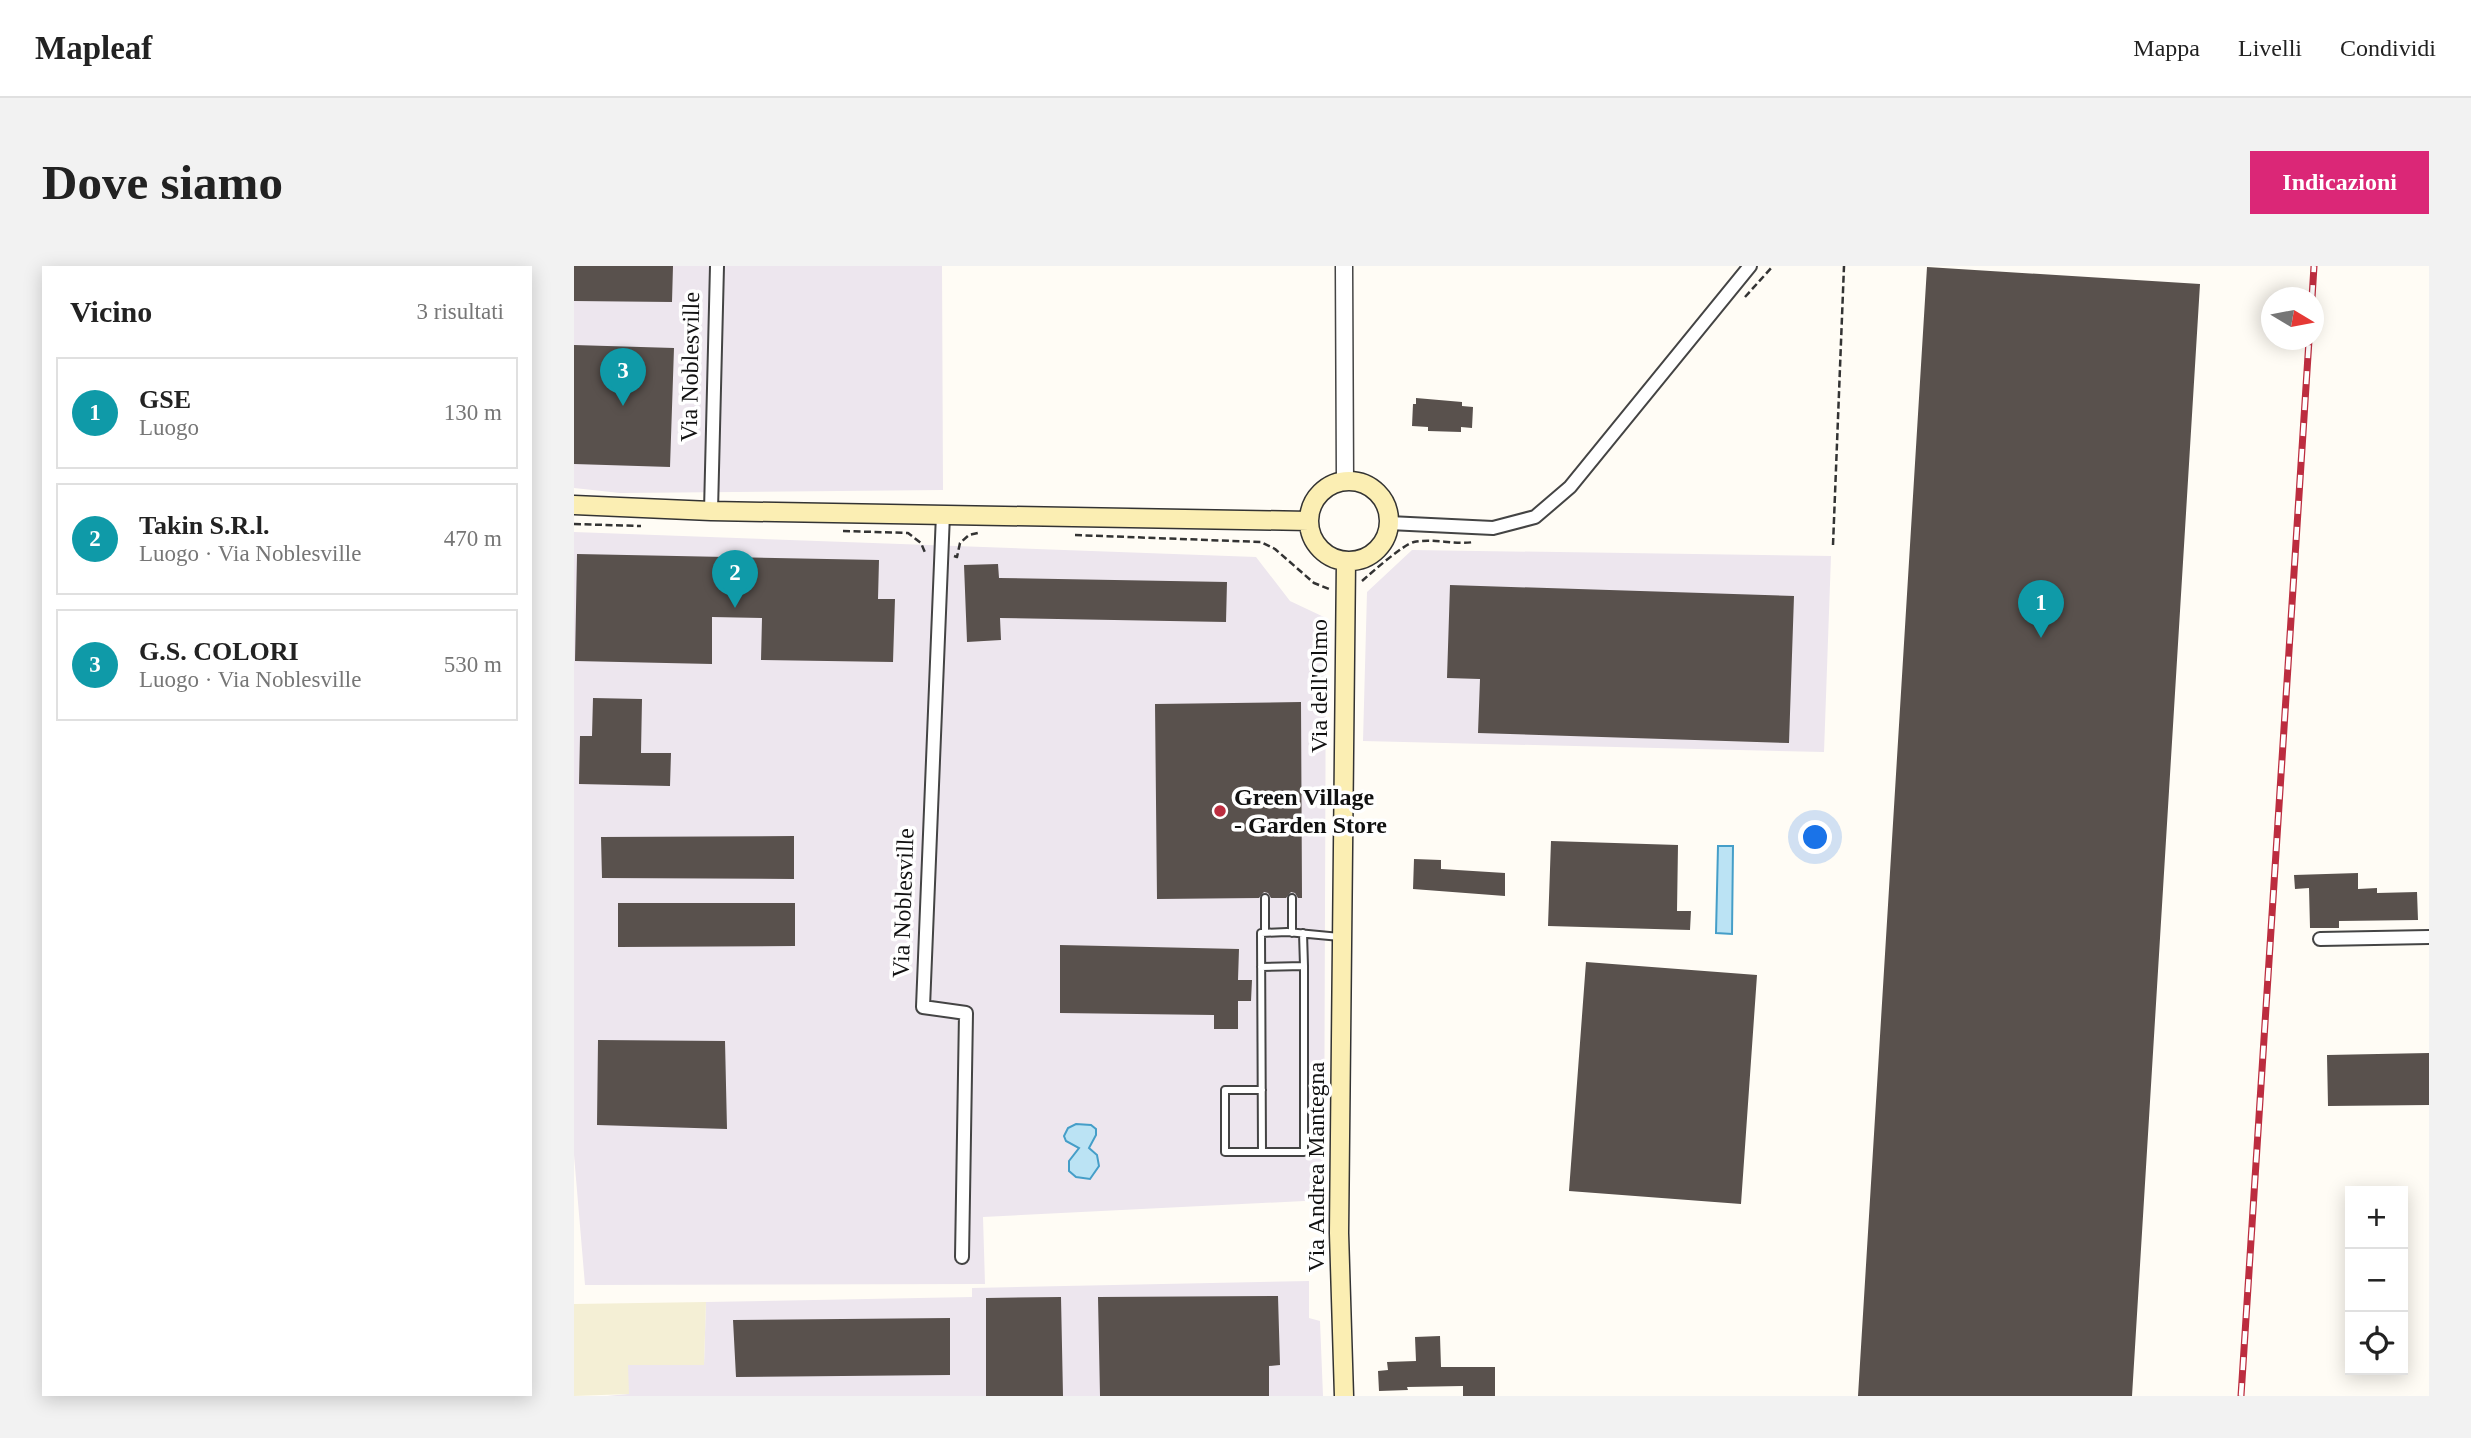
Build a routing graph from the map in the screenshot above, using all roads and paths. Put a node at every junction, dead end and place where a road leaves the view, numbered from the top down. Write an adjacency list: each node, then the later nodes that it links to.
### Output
1 (717, 266): 8 (street, Via Noblesville)
2 (1352, 266): 5 (street)
3 (1750, 266): 11 (street)
4 (1844, 266): 14 (path)
5 (1344, 273): 6 (street)
6 (1345, 481): 10 (main road); 11 (main road)
7 (575, 504): 8 (main road)
8 (711, 511): 9 (main road)
9 (943, 514): 10 (main road); 30 (street, Via Noblesville)
10 (1309, 521): 16 (main road)
11 (1389, 523): 16 (main road)
12 (983, 532): 15 (path)
13 (1067, 535): 17 (path)
14 (1833, 545)
15 (957, 557)
16 (1346, 561): 24 (main road, Via dell'Olmo)
17 (1331, 594)
18 (1265, 898): 20 (lane)
19 (1292, 898): 21 (lane)
20 (1265, 933): 21 (lane); 27 (lane)
21 (1292, 933): 22 (lane)
22 (1303, 933): 24 (lane); 26 (lane)
23 (2429, 937): 25 (street)
24 (1342, 938): 31 (main road, Via Andrea Mantegna)
25 (2320, 939)
26 (1304, 966): 27 (lane); 29 (lane)
27 (1261, 967): 28 (lane)
28 (1262, 1090): 29 (lane); 29 (lane)
29 (1262, 1152)
30 (962, 1257)
31 (1344, 1396)

